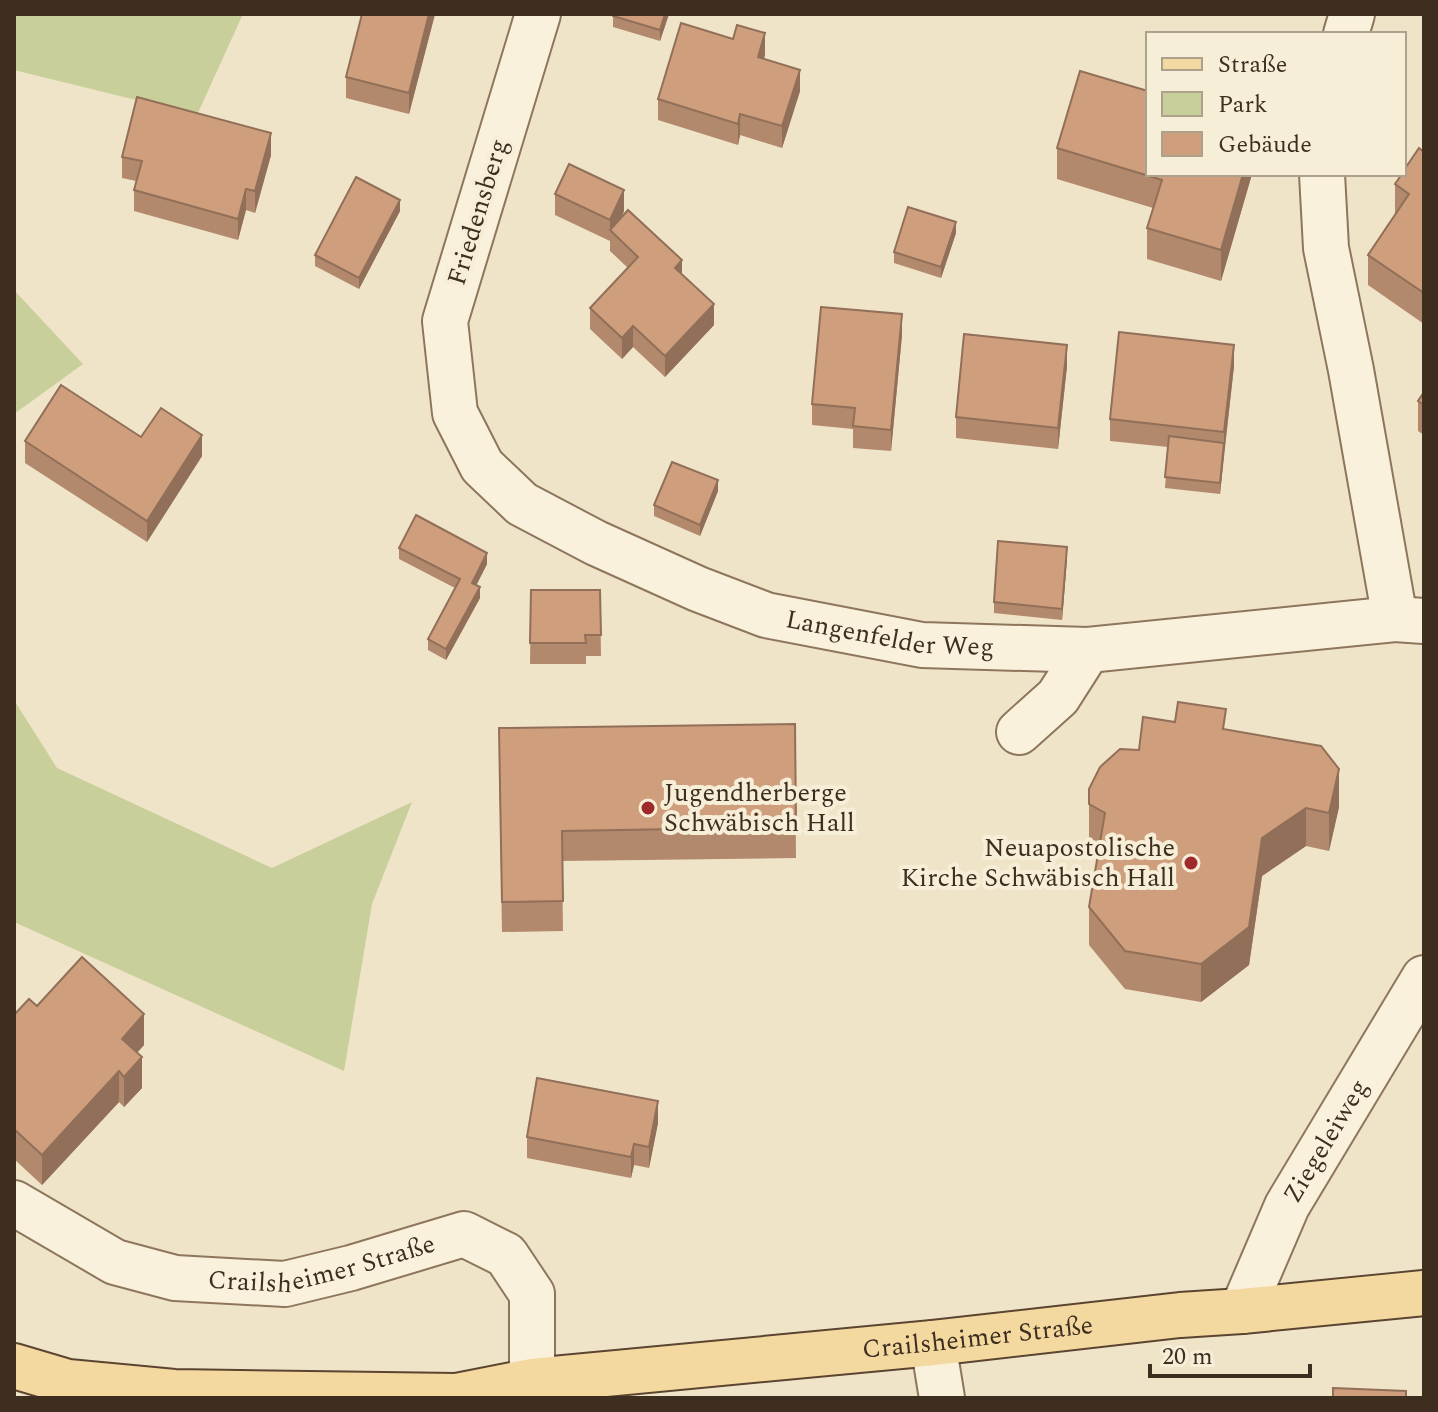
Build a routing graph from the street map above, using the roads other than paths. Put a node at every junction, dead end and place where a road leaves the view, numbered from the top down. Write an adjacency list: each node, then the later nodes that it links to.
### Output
1 (538, 14): 3 (street, Friedensberg)
2 (1322, 176): 4 (street, Langenfelder Weg)
3 (455, 413): 5 (street, Langenfelder Weg)
4 (1410, 620): 5 (street, Langenfelder Weg)
5 (1088, 650): 6 (street)
6 (1019, 732)
7 (1424, 978): 10 (street, Ziegeleiweg)
8 (14, 1203): 13 (street, Crailsheimer Straße)
9 (1424, 1293): 10 (main road, Crailsheimer Straße)
10 (1242, 1311): 11 (main road, Crailsheimer Straße)
11 (933, 1343): 13 (main road, Crailsheimer Straße); 15 (street)
12 (14, 1366): 14 (main road, Crailsheimer Straße)
13 (532, 1381): 14 (main road, Crailsheimer Straße)
14 (380, 1397)
15 (942, 1398)

